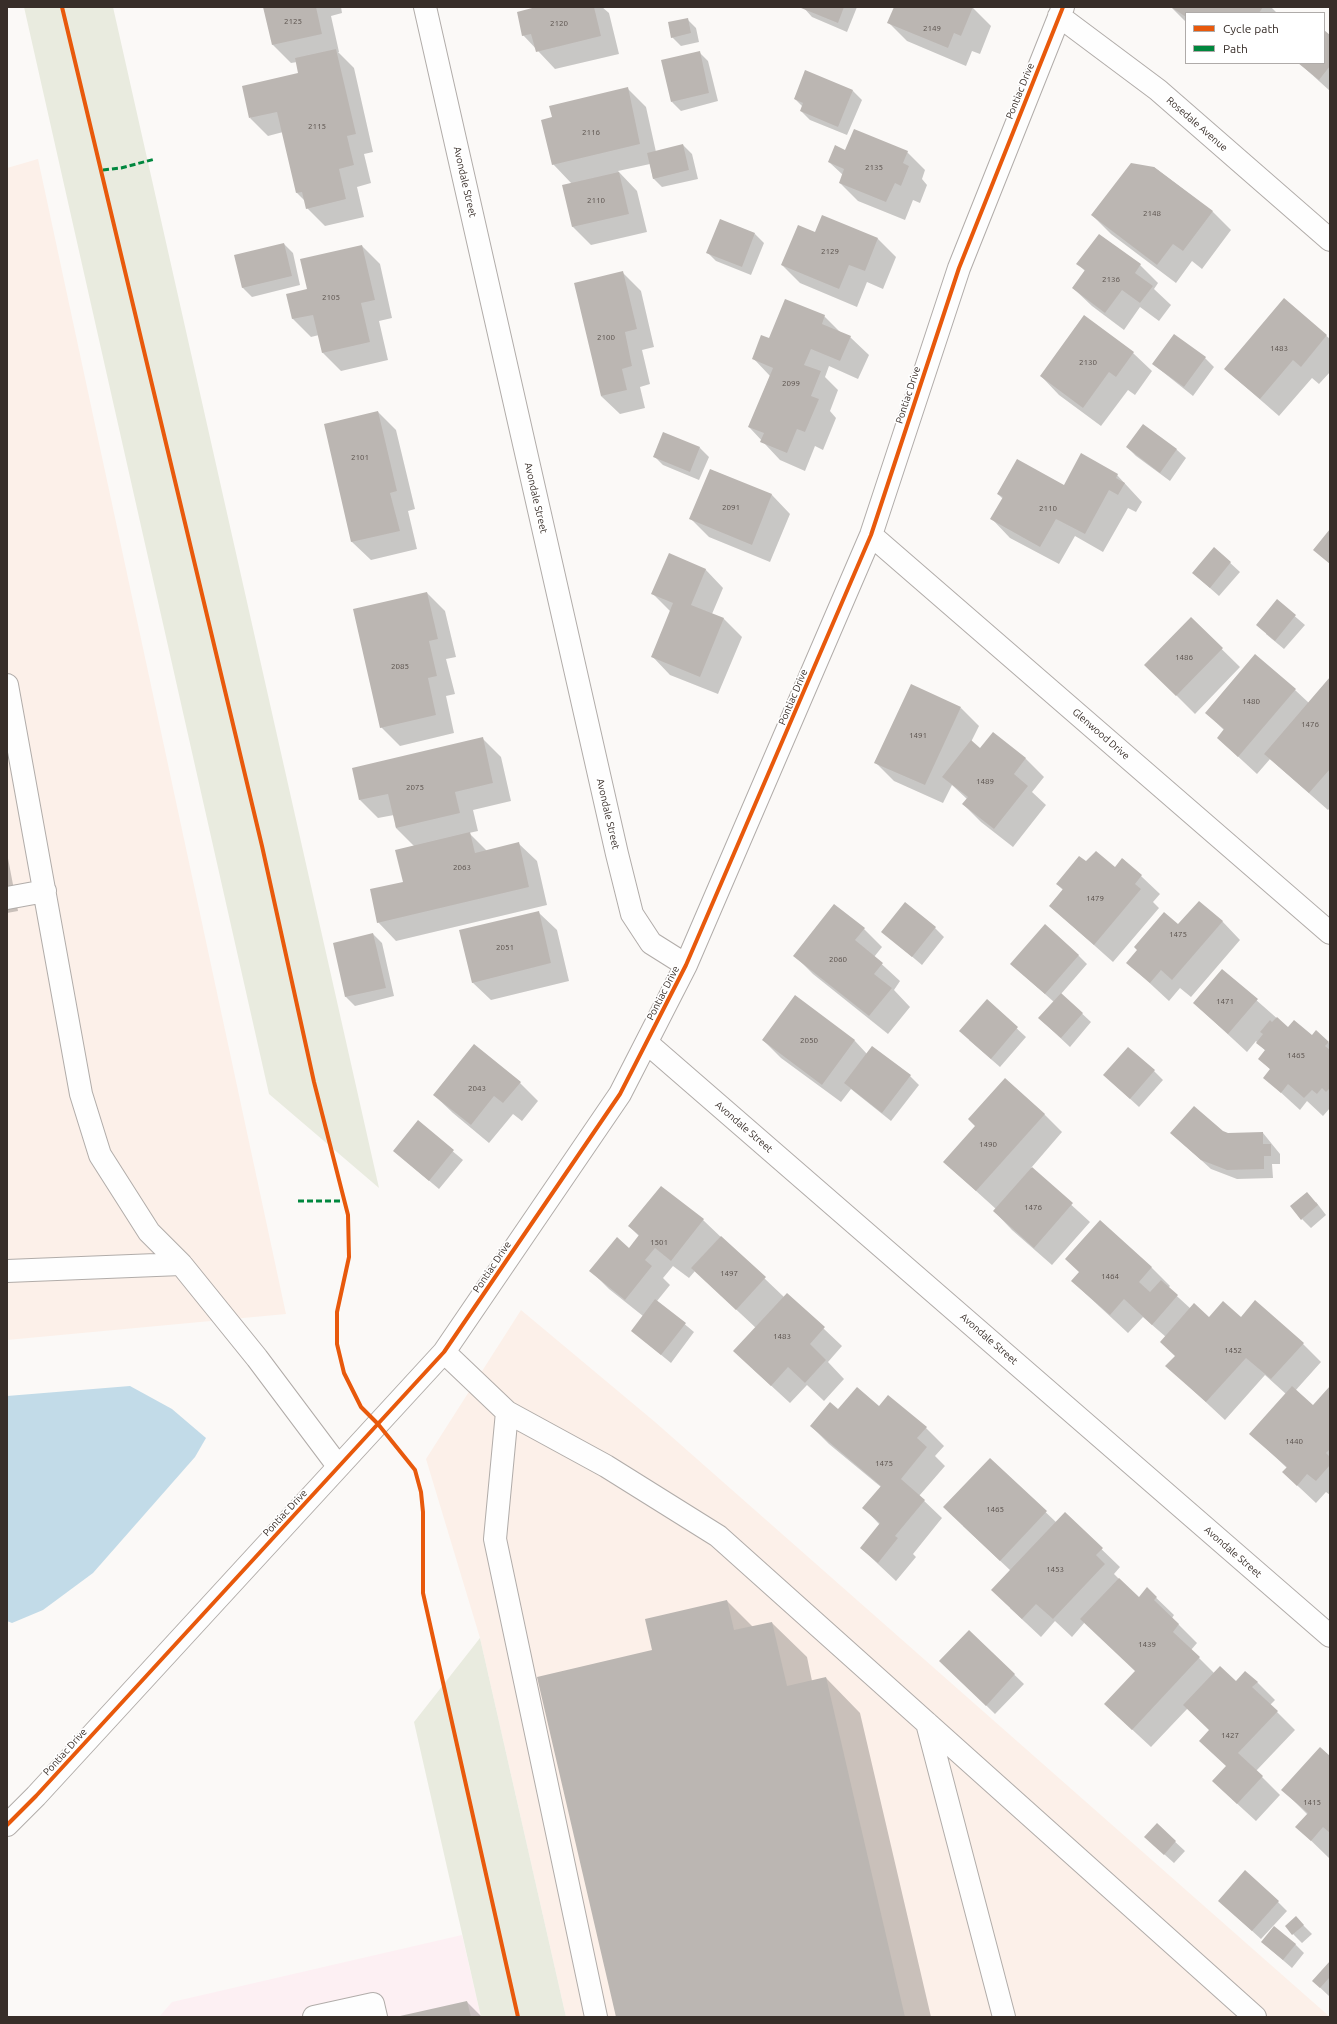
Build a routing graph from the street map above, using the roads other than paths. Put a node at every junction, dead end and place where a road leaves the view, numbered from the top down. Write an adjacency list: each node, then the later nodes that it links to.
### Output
1 (425, 7): 9 (street, Avondale Street)
2 (1061, 11): 3 (street, Rosedale Avenue); 4 (street, Pontiac Drive)
3 (1330, 240)
4 (871, 535): 8 (street, Glenwood Drive); 9 (street, Pontiac Drive)
5 (7, 685): 6 (street)
6 (44, 891): 7 (street); 11 (street)
7 (7, 898)
8 (1330, 933)
9 (686, 965): 10 (street, Pontiac Drive)
10 (647, 1043): 13 (street, Pontiac Drive); 16 (street, Avondale Street)
11 (181, 1264): 12 (street); 15 (street)
12 (7, 1271)
13 (444, 1352): 14 (street); 15 (street, Pontiac Drive)
14 (507, 1412): 17 (street); 21 (street)
15 (338, 1466): 18 (street, Pontiac Drive)
16 (1330, 1636)
17 (927, 1723): 22 (street); 23 (street)
18 (7, 1825)
19 (314, 2017): 20 (street)
20 (376, 2017)
21 (596, 2017)
22 (1004, 2017)
23 (1255, 2017)

